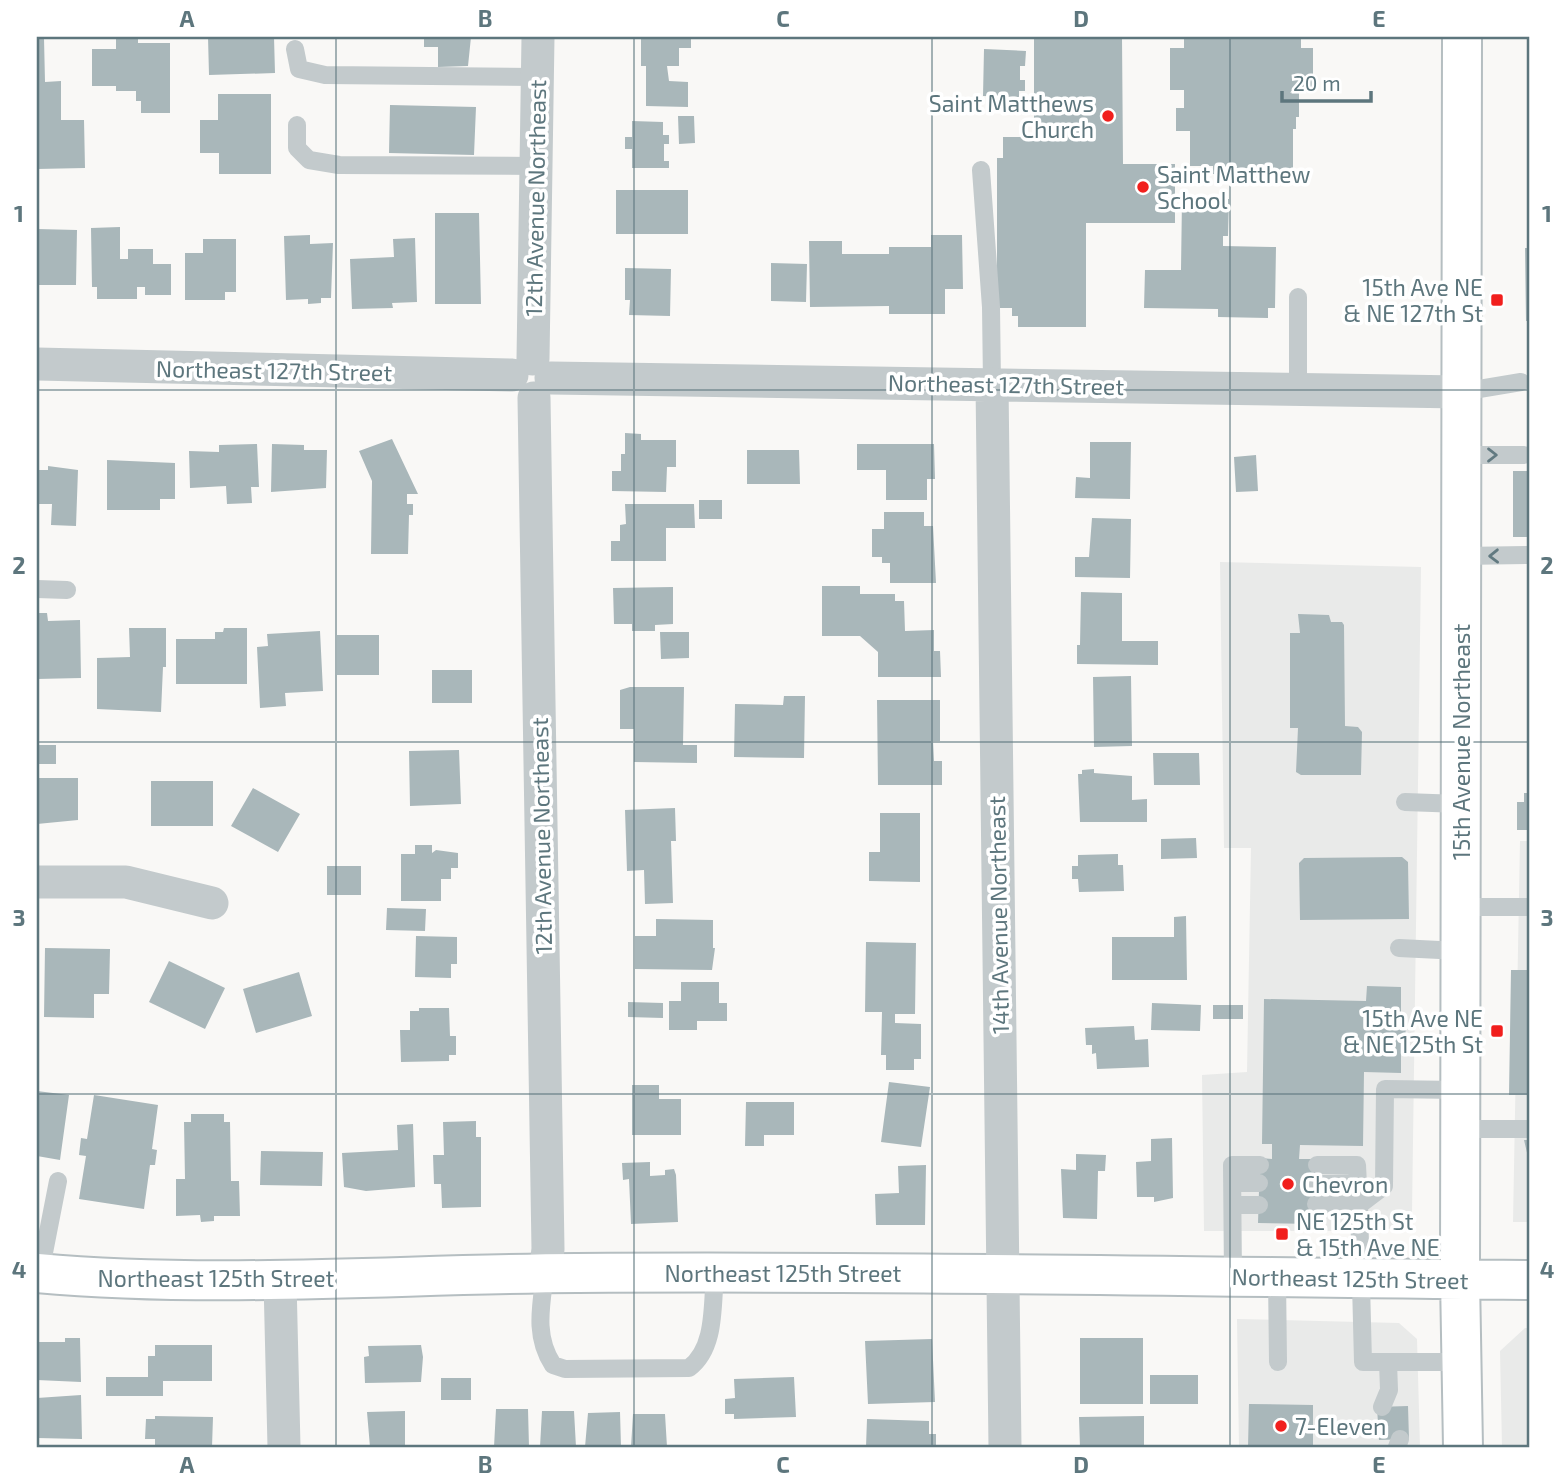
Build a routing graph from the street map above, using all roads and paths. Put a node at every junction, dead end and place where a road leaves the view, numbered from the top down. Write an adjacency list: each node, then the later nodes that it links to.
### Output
1 (538, 37): 4 (street, 12th Avenue Northeast)
2 (1462, 37): 14 (main road, 15th Avenue Northeast)
3 (295, 49): 4 (lane)
4 (537, 76): 6 (street, 12th Avenue Northeast)
5 (297, 125): 6 (lane)
6 (536, 166): 10 (street, 12th Avenue Northeast)
7 (981, 170): 12 (lane)
8 (1298, 297): 13 (lane)
9 (37, 365): 10 (street, Northeast 127th Street)
10 (533, 378): 12 (street, Northeast 127th Street); 43 (street, 12th Avenue Northeast)
11 (1521, 382): 14 (lane)
12 (992, 384): 13 (street, Northeast 127th Street); 44 (street, 14th Avenue Northeast)
13 (1297, 389): 14 (street, Northeast 127th Street)
14 (1461, 392): 15 (main road, 15th Avenue Northeast)
15 (1461, 455): 16 (lane, one-way to 16); 18 (main road, 15th Avenue Northeast)
16 (1524, 455)
17 (1529, 555): 18 (lane, one-way to 18)
18 (1461, 556): 22 (main road, 15th Avenue Northeast)
19 (37, 589): 20 (lane)
20 (67, 590)
21 (1405, 802): 22 (lane)
22 (1460, 804): 25 (main road, 15th Avenue Northeast)
23 (37, 882): 24 (street)
24 (212, 903)
25 (1460, 907): 26 (lane); 28 (main road, 15th Avenue Northeast)
26 (1529, 907)
27 (1399, 948): 28 (lane)
28 (1460, 951): 29 (main road, 15th Avenue Northeast)
29 (1460, 1090): 30 (main road, 15th Avenue Northeast); 40 (lane)
30 (1460, 1129): 31 (lane); 48 (main road, 15th Avenue Northeast)
31 (1529, 1129)
32 (1317, 1166): 36 (lane)
33 (1260, 1175): 38 (lane)
34 (58, 1181): 41 (lane)
35 (1316, 1184): 36 (lane)
36 (1358, 1184): 40 (lane)
37 (1316, 1204): 40 (lane)
38 (1233, 1205): 39 (lane); 45 (lane)
39 (1259, 1205)
40 (1359, 1205): 47 (lane)
41 (38, 1273): 50 (main road, Northeast 125th Street)
42 (715, 1273): 43 (main road, Northeast 125th Street); 43 (lane); 44 (main road, Northeast 125th Street)
43 (545, 1274): 50 (main road, Northeast 125th Street)
44 (1002, 1274): 45 (main road, Northeast 125th Street); 56 (street, 14th Avenue Northeast)
45 (1233, 1276): 46 (main road, Northeast 125th Street)
46 (1277, 1277): 47 (main road, Northeast 125th Street); 51 (lane)
47 (1361, 1278): 48 (main road, Northeast 125th Street); 52 (lane)
48 (1460, 1279): 49 (main road, Northeast 125th Street); 53 (main road, 15th Avenue Northeast)
49 (1529, 1280)
50 (280, 1281): 55 (street)
51 (1278, 1362)
52 (1388, 1362): 53 (lane); 54 (lane)
53 (1461, 1362): 57 (main road, 15th Avenue Northeast)
54 (1390, 1401)
55 (284, 1447)
56 (1005, 1447)
57 (1462, 1447)

